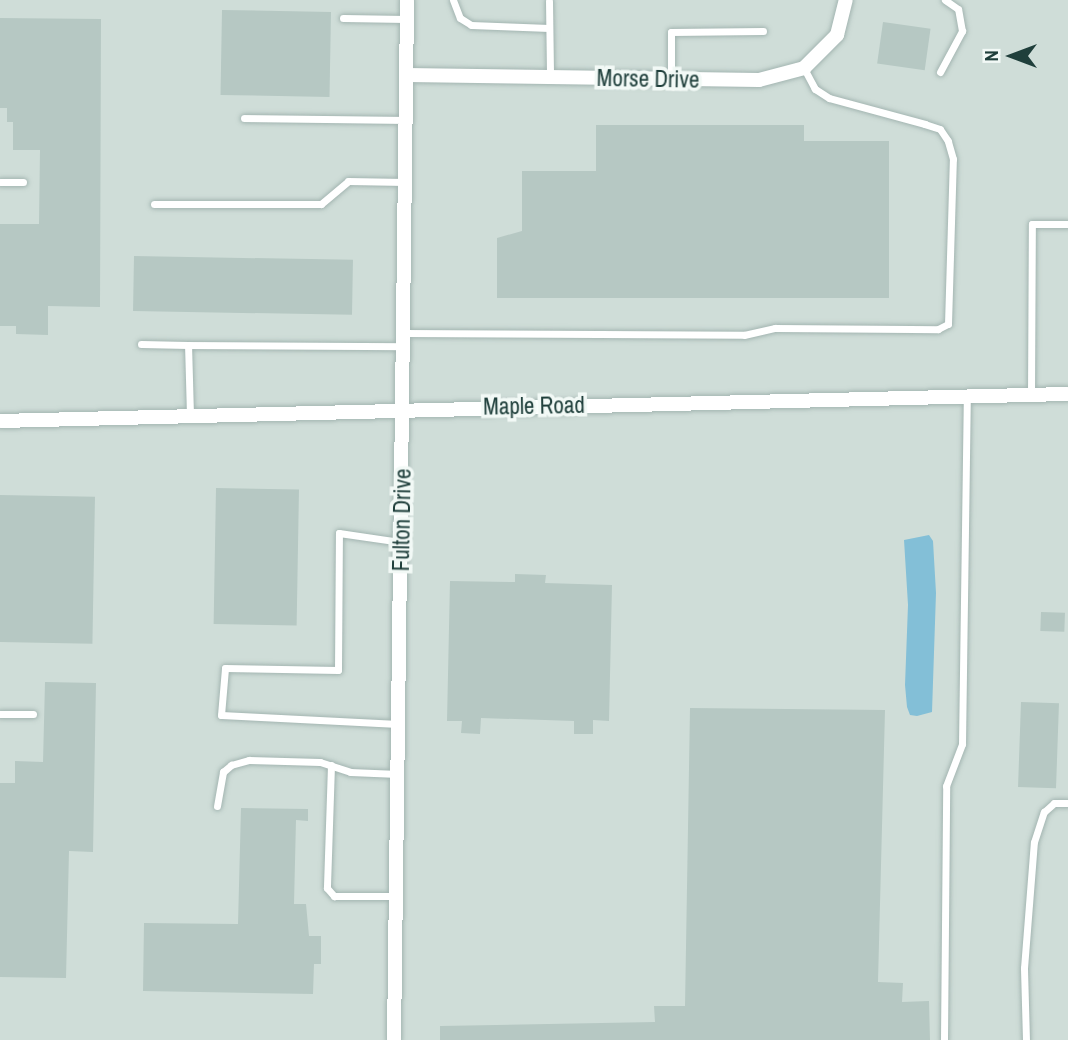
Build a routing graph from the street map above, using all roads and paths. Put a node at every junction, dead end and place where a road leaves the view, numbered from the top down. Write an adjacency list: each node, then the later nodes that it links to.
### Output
1 (407, 0): 7 (street, Fulton Drive)
2 (453, 0): 8 (lane)
3 (846, 0): 10 (street)
4 (944, 0): 11 (lane)
5 (549, 1): 8 (lane)
6 (343, 18): 7 (lane)
7 (407, 19): 12 (street, Fulton Drive)
8 (549, 28): 13 (lane)
9 (763, 31): 14 (lane)
10 (804, 68): 14 (street, Morse Drive); 22 (lane)
11 (940, 72)
12 (407, 75): 13 (street, Morse Drive); 16 (street, Fulton Drive)
13 (550, 77): 14 (street, Morse Drive)
14 (671, 79)
15 (244, 118): 16 (lane)
16 (406, 120): 19 (street, Fulton Drive)
17 (0, 182): 18 (lane)
18 (23, 182)
19 (406, 182): 20 (lane); 22 (street, Fulton Drive)
20 (154, 204)
21 (1068, 223): 25 (lane)
22 (404, 340): 24 (lane); 28 (street, Fulton Drive)
23 (141, 344): 24 (lane)
24 (188, 345): 29 (lane)
25 (1031, 394): 26 (street, Maple Road); 27 (street, Maple Road)
26 (1068, 394)
27 (967, 396): 28 (street, Maple Road); 41 (lane)
28 (403, 410): 29 (street, Maple Road); 31 (street, Fulton Drive)
29 (190, 415): 30 (street, Maple Road)
30 (0, 421)
31 (401, 542): 34 (street, Fulton Drive); 34 (lane)
32 (0, 714): 33 (lane)
33 (33, 714)
34 (399, 724): 36 (street, Fulton Drive)
35 (331, 765): 36 (lane); 38 (lane); 39 (lane)
36 (399, 774): 39 (street, Fulton Drive)
37 (1068, 803): 42 (lane)
38 (217, 806)
39 (397, 896): 40 (street, Fulton Drive)
40 (394, 1040)
41 (944, 1040)
42 (1026, 1040)

